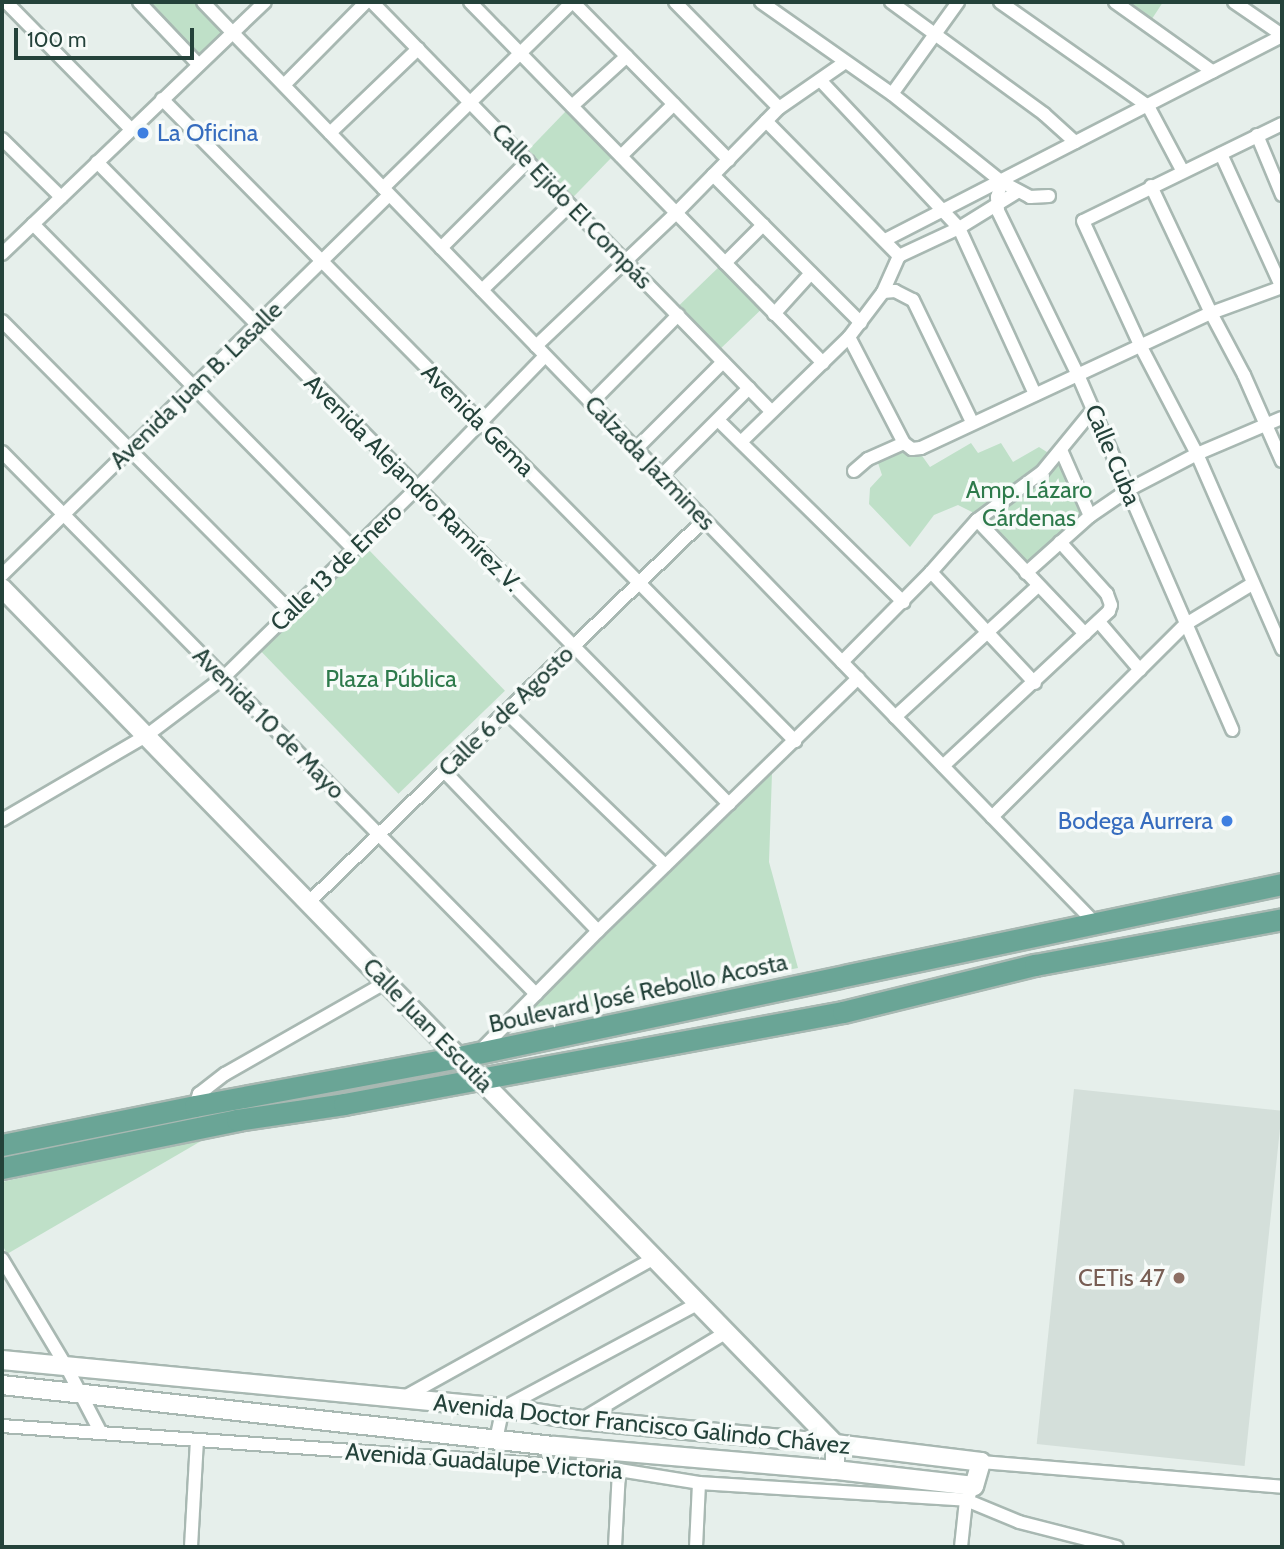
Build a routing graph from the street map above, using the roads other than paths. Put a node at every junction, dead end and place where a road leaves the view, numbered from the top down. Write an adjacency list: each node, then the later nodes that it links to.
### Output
1 (6, 2): 36 (street)
2 (139, 2): 23 (street)
3 (203, 2): 16 (street, Calzada Jazmines)
4 (265, 2): 16 (street)
5 (366, 2): 26 (street)
6 (372, 2): 19 (street, Calle Ejido El Compás)
7 (470, 2): 20 (street)
8 (572, 2): 20 (street, Avenida Juan B. Lasalle); 21 (street)
9 (675, 2): 33 (street)
10 (761, 2): 22 (street)
11 (891, 2): 17 (street)
12 (958, 2): 17 (street)
13 (1000, 2): 32 (street)
14 (1115, 2): 24 (street)
15 (1234, 2): 18 (street)
16 (232, 31): 23 (street); 26 (street, Calzada Jazmines)
17 (936, 34): 27 (street); 40 (street)
18 (1282, 36): 24 (street)
19 (418, 49): 29 (street, Calle Ejido El Compás); 37 (street)
20 (519, 52): 29 (street, Avenida Juan B. Lasalle); 31 (street)
21 (627, 56): 30 (street); 31 (street)
22 (844, 63): 25 (street); 27 (street)
23 (198, 64): 28 (street)
24 (1213, 72): 32 (street)
25 (820, 80): 33 (street); 57 (street)
26 (284, 85): 37 (street, Calzada Jazmines)
27 (892, 94): 48 (street)
28 (162, 99): 36 (street); 67 (street, Avenida Gema)
29 (470, 102): 44 (street, Calle Ejido El Compás); 50 (street, Avenida Juan B. Lasalle)
30 (674, 104): 42 (street); 43 (street)
31 (572, 106): 42 (street)
32 (1148, 106): 40 (street); 46 (street)
33 (779, 108): 34 (street)
34 (766, 121): 43 (street); 62 (street)
35 (1282, 124): 38 (street)
36 (131, 128): 45 (street)
37 (330, 133): 50 (street, Calzada Jazmines)
38 (1257, 135): 41 (street); 52 (street)
39 (2, 139): 54 (street)
40 (1075, 142): 48 (street)
41 (1221, 154): 46 (street); 70 (street)
42 (621, 156): 58 (street)
43 (729, 160): 47 (street)
44 (528, 161): 56 (street, Calle Ejido El Compás); 63 (street)
45 (97, 162): 54 (street); 78 (street, Avenida Alejandro Ramírez V.)
46 (1182, 170): 49 (street)
47 (713, 175): 58 (street); 60 (street)
48 (1002, 182): 51 (street); 55 (street); 57 (street)
49 (1152, 186): 73 (street); 80 (street)
50 (386, 191): 63 (street, Calzada Jazmines); 67 (street, Avenida Juan B. Lasalle)
51 (1018, 191): 53 (street); 55 (street)
52 (1282, 195)
53 (1049, 196)
54 (61, 197): 59 (street)
55 (998, 204): 61 (street); 85 (street, Calle Cuba)
56 (570, 205): 66 (street, Calle Ejido El Compás); 71 (street)
57 (943, 212): 61 (street); 62 (street)
58 (676, 213): 66 (street); 68 (street)
59 (33, 224): 64 (street); 86 (street)
60 (763, 225): 68 (street); 69 (street)
61 (959, 229): 65 (street); 88 (street)
62 (885, 240): 65 (street)
63 (441, 248): 71 (street, Calzada Jazmines)
64 (2, 254)
65 (899, 256): 72 (street)
66 (625, 261): 75 (street, Calle Ejido El Compás); 81 (street)
67 (323, 262): 78 (street, Avenida Juan B. Lasalle); 94 (street, Avenida Gema)
68 (725, 263): 74 (street)
69 (811, 273): 74 (street); 77 (street)
70 (1282, 287): 73 (street)
71 (482, 290): 81 (street, Calzada Jazmines)
72 (884, 292): 77 (street); 95 (street)
73 (1211, 313): 80 (street); 96 (street)
74 (774, 314): 84 (street)
75 (678, 315): 83 (street, Calle Ejido El Compás); 89 (street)
76 (2, 321): 99 (street)
77 (861, 323): 79 (street)
78 (258, 325): 86 (street, Avenida Juan B. Lasalle); 107 (street, Avenida Alejandro Ramírez V.)
79 (849, 337): 84 (street); 98 (street)
80 (1140, 345): 85 (street); 103 (street)
81 (536, 346): 82 (street, Calzada Jazmines)
82 (545, 356): 89 (street, Calzada Jazmines); 94 (street, Calle 13 de Enero)
83 (723, 362): 87 (street, Calle Ejido El Compás); 100 (street)
84 (822, 363): 91 (street)
85 (1078, 375): 88 (street); 90 (street, Calle Cuba)
86 (193, 386): 99 (street, Avenida Juan B. Lasalle); 114 (street)
87 (749, 388): 91 (street, Calle Ejido El Compás); 93 (street)
88 (1035, 394): 95 (street)
89 (591, 403): 100 (street, Calzada Jazmines)
90 (1093, 410): 101 (street); 108 (street, Calle Cuba)
91 (771, 411): 97 (street)
92 (1282, 418): 96 (street)
93 (718, 420): 97 (street); 106 (street)
94 (480, 422): 107 (street, Calle 13 de Enero); 118 (street, Avenida Gema)
95 (972, 422): 98 (street)
96 (1266, 425): 103 (street); 104 (street)
97 (741, 442): 122 (street)
98 (908, 446): 105 (street)
99 (130, 449): 109 (street, Avenida Juan B. Lasalle); 123 (street)
100 (636, 449): 106 (street, Calzada Jazmines)
101 (1061, 450): 110 (street); 112 (street)
102 (2, 452): 109 (street, Avenida 10 de Mayo)
103 (1196, 454): 108 (street); 119 (street)
104 (1282, 461)
105 (855, 471)
106 (662, 475): 111 (street, Calzada Jazmines)
107 (418, 488): 114 (street, Calle 13 de Enero); 128 (street, Avenida Alejandro Ramírez V.)
108 (1128, 490): 110 (street); 125 (street, Calle Cuba)
109 (64, 515): 117 (street, Avenida Juan B. Lasalle); 132 (street, Avenida 10 de Mayo)
110 (1090, 516): 113 (street)
111 (704, 520): 118 (street, Calle 6 de Agosto); 130 (street, Calzada Jazmines)
112 (977, 520): 115 (street); 116 (street)
113 (1060, 542): 116 (street); 124 (street)
114 (353, 548): 123 (street, Calle 13 de Enero)
115 (931, 572): 122 (street); 126 (street)
116 (1026, 573): 120 (street)
117 (2, 575)
118 (639, 583): 128 (street, Calle 6 de Agosto); 139 (street, Avenida Gema)
119 (1252, 584): 125 (street); 129 (street)
120 (1038, 586): 126 (street); 127 (street)
121 (2, 588): 138 (street, Calle Juan Escutia)
122 (903, 602): 130 (street)
123 (290, 611): 132 (street, Calle 13 de Enero)
124 (1098, 622): 127 (street); 131 (street)
125 (1186, 624): 131 (street); 137 (street, Calle Cuba)
126 (989, 631): 134 (street); 136 (street)
127 (1085, 634): 134 (street)
128 (574, 646): 135 (street, Calle 6 de Agosto); 142 (street, Avenida Alejandro Ramírez V.)
129 (1282, 649)
130 (842, 662): 133 (street, Calzada Jazmines)
131 (1140, 670): 143 (street)
132 (224, 677): 138 (street, Calle 13 de Enero); 145 (street, Avenida 10 de Mayo)
133 (858, 678): 136 (street, Calzada Jazmines); 139 (street)
134 (1035, 683): 140 (street)
135 (506, 712): 141 (street, Calle 6 de Agosto); 146 (street)
136 (895, 717): 140 (street, Calzada Jazmines)
137 (1232, 730)
138 (146, 736): 144 (street, Calle 13 de Enero); 148 (street, Calle Juan Escutia)
139 (795, 741): 142 (street)
140 (943, 766): 143 (street, Calzada Jazmines)
141 (444, 771): 145 (street, Calle 6 de Agosto); 151 (street)
142 (729, 804): 146 (street)
143 (992, 817): 150 (street, Calzada Jazmines)
144 (2, 820)
145 (379, 834): 148 (street, Calle 6 de Agosto); 155 (street, Avenida 10 de Mayo)
146 (666, 865): 151 (street)
147 (1282, 884): 150 (main road, Boulevard José Rebollo Acosta)
148 (308, 903): 154 (street, Calle Juan Escutia)
149 (1282, 919): 152 (main road, Boulevard José Rebollo Acosta)
150 (1097, 925): 152 (main road); 153 (main road, Boulevard José Rebollo Acosta)
151 (598, 931): 155 (street)
152 (1035, 965): 156 (main road, Boulevard José Rebollo Acosta)
153 (897, 966): 156 (main road); 157 (main road, Boulevard José Rebollo Acosta)
154 (386, 982): 157 (street, Calle Juan Escutia); 159 (street)
155 (536, 994): 157 (street)
156 (828, 1014): 158 (main road, Boulevard José Rebollo Acosta)
157 (468, 1056): 158 (street, Calle Juan Escutia); 159 (main road, Boulevard José Rebollo Acosta)
158 (480, 1078): 161 (main road, Boulevard José Rebollo Acosta); 162 (street, Calle Juan Escutia)
159 (195, 1106): 160 (main road, Boulevard José Rebollo Acosta)
160 (2, 1145)
161 (2, 1168)
162 (654, 1258): 164 (street, Calle Juan Escutia); 170 (street)
163 (2, 1259): 167 (street)
164 (699, 1303): 165 (street, Calle Juan Escutia); 171 (street)
165 (727, 1332): 172 (street); 177 (street, Calle Juan Escutia)
166 (2, 1360): 167 (street, Avenida Doctor Francisco Galindo Chávez)
167 (66, 1366): 169 (street); 170 (street, Avenida Doctor Francisco Galindo Chávez)
168 (2, 1385): 169 (street, Avenida Doctor Francisco Galindo Chávez)
169 (79, 1394): 174 (street); 176 (street, Avenida Doctor Francisco Galindo Chávez)
170 (401, 1399): 171 (street, Avenida Doctor Francisco Galindo Chávez)
171 (503, 1408): 172 (street, Avenida Doctor Francisco Galindo Chávez); 176 (street)
172 (581, 1420): 177 (street, Avenida Doctor Francisco Galindo Chávez)
173 (2, 1426): 174 (street, Avenida Guadalupe Victoria)
174 (100, 1431): 175 (street, Avenida Guadalupe Victoria)
175 (197, 1440): 179 (street, Avenida Guadalupe Victoria); 184 (street)
176 (496, 1440): 180 (street, Avenida Doctor Francisco Galindo Chávez)
177 (835, 1444): 178 (street, Avenida Doctor Francisco Galindo Chávez); 180 (street)
178 (981, 1462): 182 (street, Avenida Doctor Francisco Galindo Chávez); 183 (street)
179 (619, 1470): 181 (street, Avenida Guadalupe Victoria); 185 (street)
180 (835, 1470): 183 (street, Avenida Doctor Francisco Galindo Chávez)
181 (699, 1483): 183 (street, Avenida Guadalupe Victoria); 186 (street)
182 (1282, 1488)
183 (970, 1493): 187 (street); 188 (street, Avenida Guadalupe Victoria)
184 (191, 1547)
185 (615, 1547)
186 (696, 1547)
187 (961, 1547)
188 (1117, 1547)

